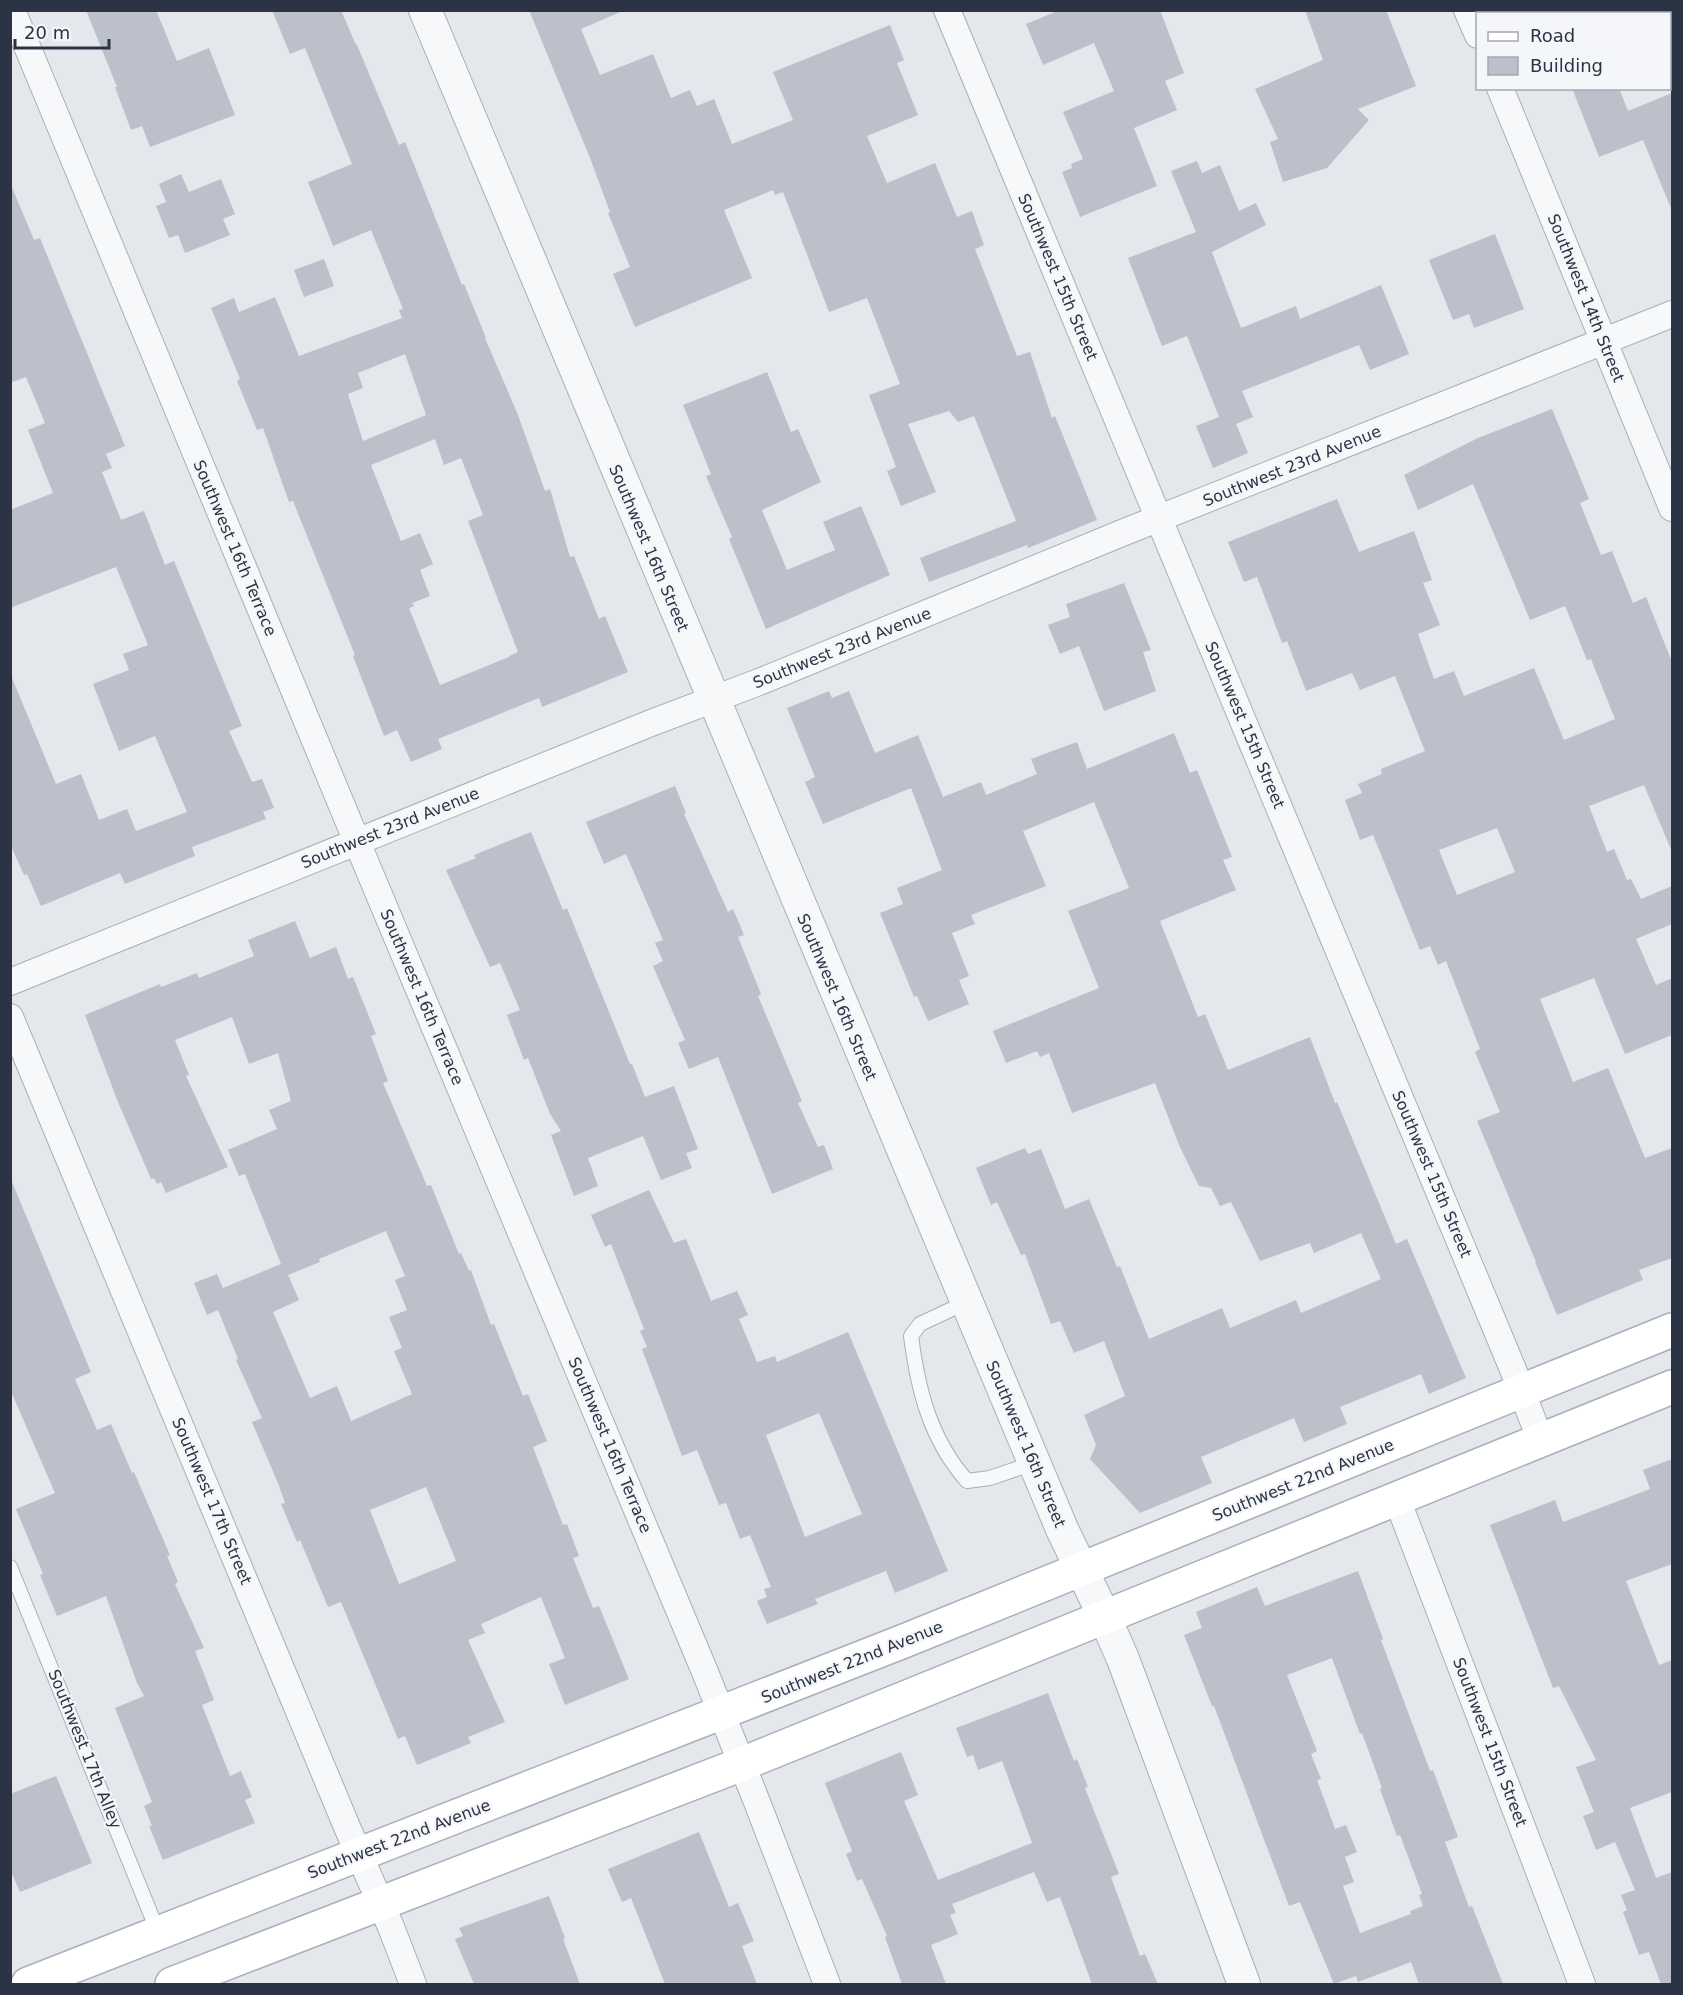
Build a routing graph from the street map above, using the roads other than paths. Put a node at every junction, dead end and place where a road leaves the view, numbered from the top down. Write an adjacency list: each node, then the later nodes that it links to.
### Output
1 (12, 10): 12 (street, Southwest 16th Terrace)
2 (425, 10): 11 (street, Southwest 16th Street)
3 (947, 10): 10 (street, Southwest 15th Street)
4 (1467, 10): 5 (street)
5 (1476, 30)
6 (1501, 90): 8 (street, Southwest 14th Street)
7 (1672, 314): 8 (street, Southwest 23rd Avenue)
8 (1604, 342): 9 (street, Southwest 14th Street); 10 (street, Southwest 23rd Avenue)
9 (1672, 508)
10 (1159, 519): 11 (street, Southwest 23rd Avenue); 18 (street, Southwest 15th Street)
11 (712, 699): 12 (street, Southwest 23rd Avenue); 15 (street, Southwest 16th Street)
12 (357, 842): 13 (street, Southwest 23rd Avenue); 25 (street, Southwest 16th Terrace)
13 (10, 982)
14 (10, 1017): 27 (street, Southwest 17th Street)
15 (967, 1302): 20 (street, Southwest 16th Street); 20 (lane)
16 (1672, 1330): 18 (main road, Southwest 22nd Avenue)
17 (1672, 1387): 19 (main road)
18 (1521, 1391): 19 (street, Southwest 15th Street); 23 (main road, Southwest 22nd Avenue)
19 (1541, 1441): 21 (main road)
20 (1034, 1463): 23 (street, Southwest 16th Street)
21 (1397, 1499): 24 (main road); 35 (street, Southwest 15th Street)
22 (10, 1567): 29 (lane, Southwest 17th Alley)
23 (1082, 1570): 24 (street, Southwest 16th Street); 25 (main road, Southwest 22nd Avenue)
24 (1105, 1618): 26 (main road); 34 (street, Southwest 16th Street)
25 (722, 1714): 26 (street, Southwest 16th Terrace); 27 (main road, Southwest 22nd Avenue)
26 (742, 1764): 28 (main road); 33 (street, Southwest 16th Terrace)
27 (359, 1854): 28 (street, Southwest 17th Street); 29 (main road, Southwest 22nd Avenue)
28 (380, 1903): 30 (main road); 32 (street, Southwest 17th Street)
29 (158, 1932): 31 (main road, Southwest 22nd Avenue)
30 (185, 1982)
31 (28, 1984)
32 (413, 1984)
33 (827, 1984)
34 (1244, 1984)
35 (1582, 1984)

